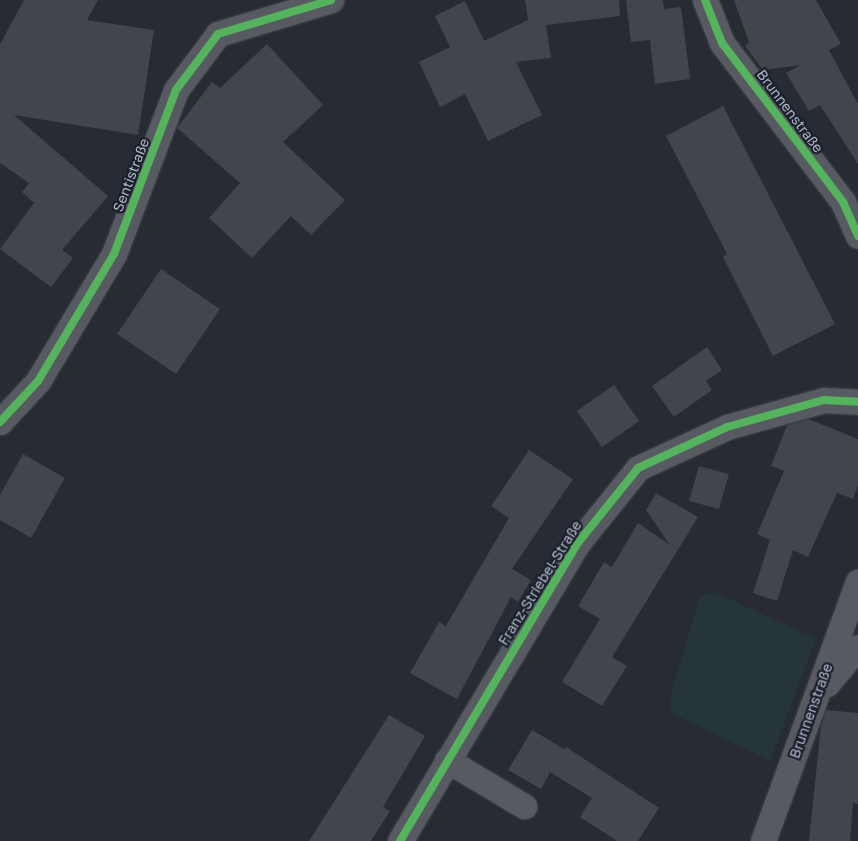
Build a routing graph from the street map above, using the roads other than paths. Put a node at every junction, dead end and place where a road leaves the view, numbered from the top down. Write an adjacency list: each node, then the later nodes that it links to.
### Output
1 (332, 0): 5 (street, Sentistraße)
2 (705, 0): 3 (street, Brunnenstraße)
3 (858, 236)
4 (858, 402): 9 (street, Franz-Striebel-Straße)
5 (0, 422)
6 (858, 582): 8 (street, Brunnenstraße)
7 (858, 647): 8 (street)
8 (816, 697): 12 (street, Brunnenstraße)
9 (447, 760): 10 (street); 11 (street, Franz-Striebel-Straße)
10 (524, 806)
11 (400, 841)
12 (763, 841)

